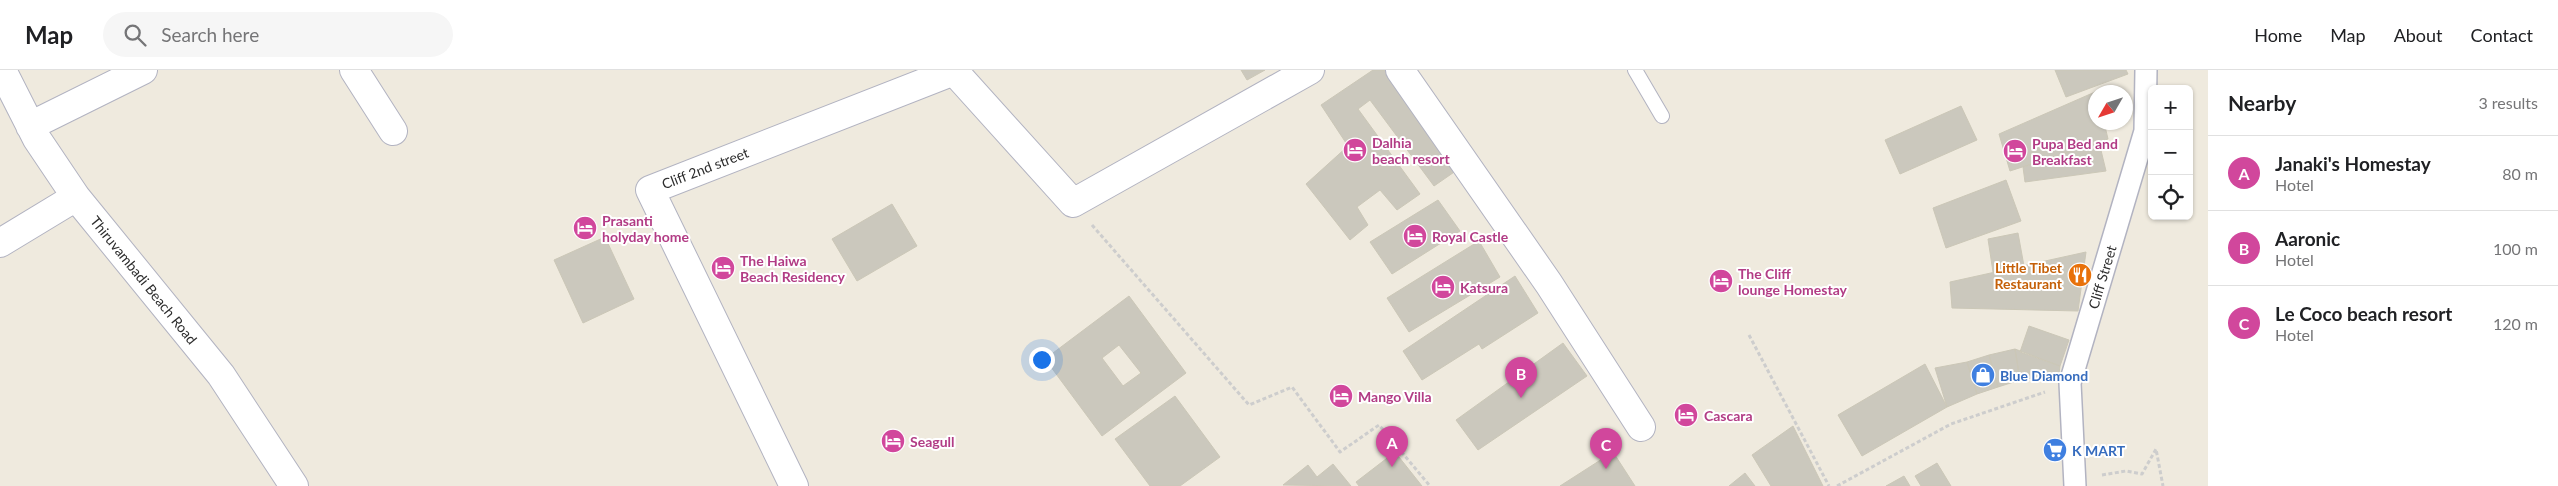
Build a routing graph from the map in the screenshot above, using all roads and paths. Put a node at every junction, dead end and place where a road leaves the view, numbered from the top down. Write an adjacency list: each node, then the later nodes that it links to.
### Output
1 (2, 70): 10 (street, Thiruvambadi Beach Road)
2 (143, 70): 10 (street)
3 (354, 70): 11 (street)
4 (954, 70): 13 (street); 20 (street, Cliff 2nd street)
5 (1310, 70): 13 (street)
6 (1400, 70): 17 (street)
7 (1635, 70): 9 (lane)
8 (2146, 70): 16 (street, Cliff Street)
9 (1662, 116)
10 (30, 126): 12 (street, Thiruvambadi Beach Road)
11 (392, 131)
12 (76, 197): 14 (street); 19 (street, Thiruvambadi Beach Road)
13 (1073, 203): 21 (path)
14 (0, 243)
15 (1749, 335): 22 (path)
16 (2070, 383): 23 (path); 24 (street, Cliff Street)
17 (1641, 427)
18 (2101, 480): 25 (path)
19 (294, 486)
20 (794, 486)
21 (1430, 486)
22 (1829, 486)
23 (1837, 486)
24 (2075, 486)
25 (2163, 486)

